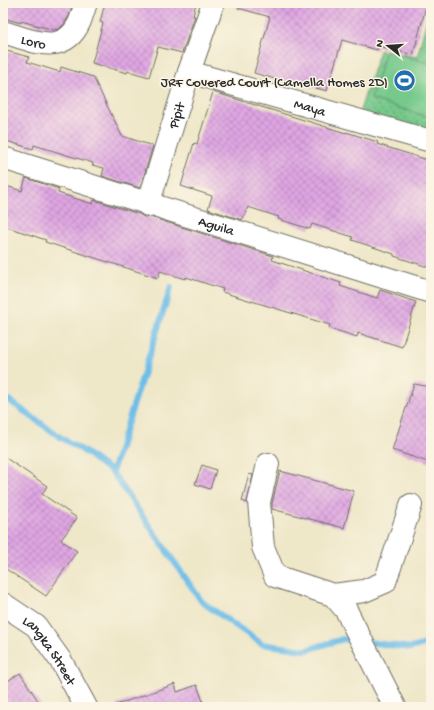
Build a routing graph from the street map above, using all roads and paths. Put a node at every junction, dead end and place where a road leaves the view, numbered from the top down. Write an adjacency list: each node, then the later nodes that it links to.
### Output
1 (86, 3): 3 (street, Loro)
2 (213, 3): 4 (street, Pipit)
3 (3, 32)
4 (189, 72): 5 (street, Maya); 7 (street, Pipit)
5 (431, 141)
6 (3, 158): 7 (street, Aguila)
7 (148, 205): 8 (street, Aguila)
8 (431, 292)
9 (268, 464): 11 (street)
10 (411, 505): 11 (street)
11 (340, 602): 14 (street)
12 (3, 604): 13 (street, Langka Street)
13 (86, 707)
14 (395, 707)

